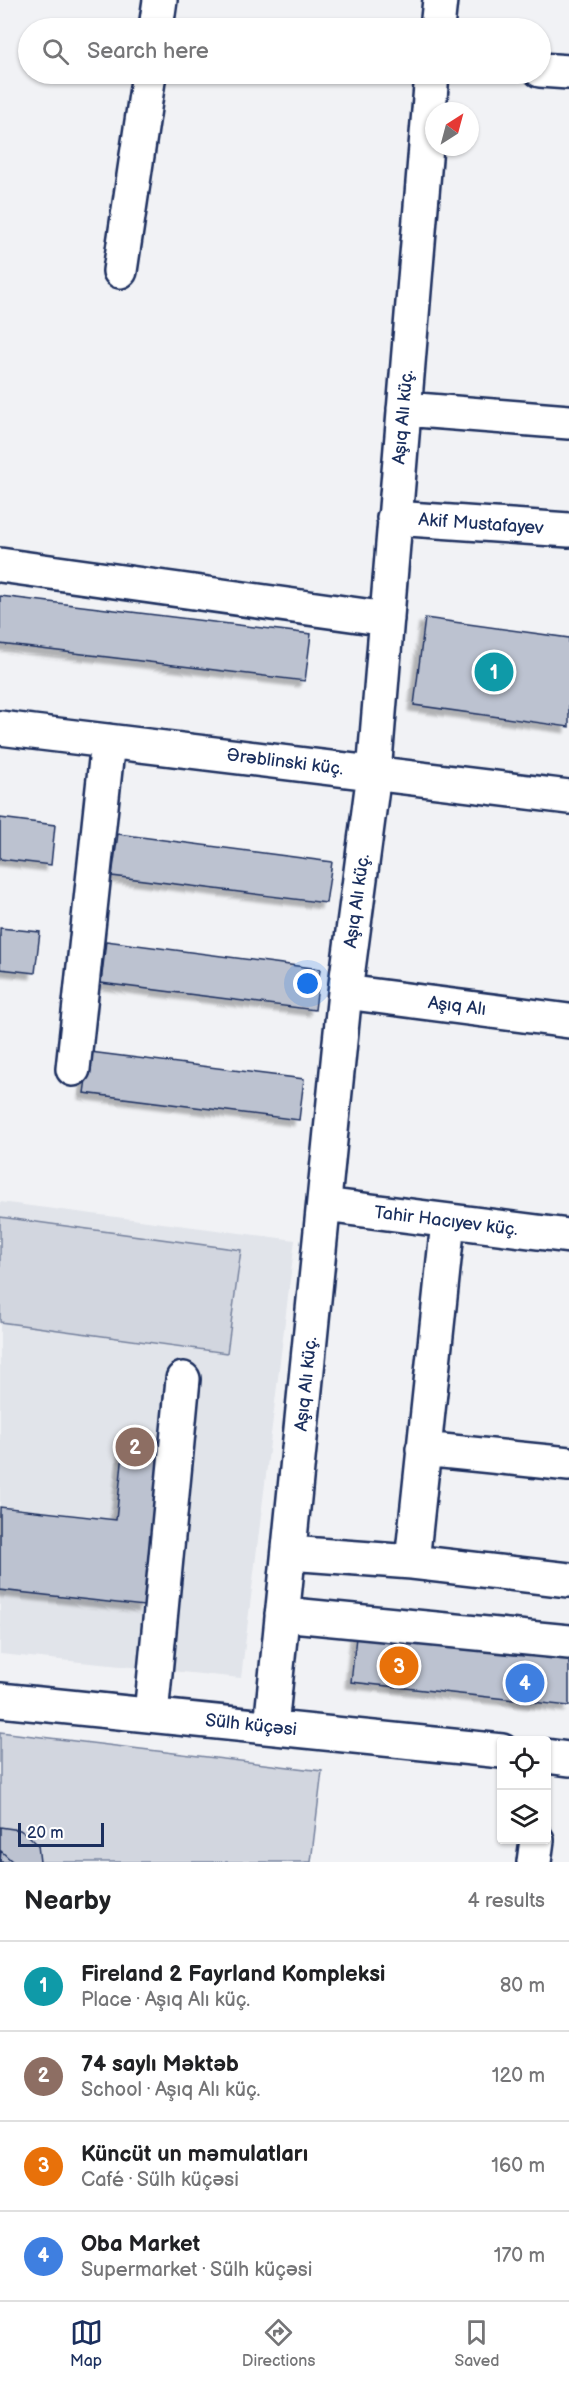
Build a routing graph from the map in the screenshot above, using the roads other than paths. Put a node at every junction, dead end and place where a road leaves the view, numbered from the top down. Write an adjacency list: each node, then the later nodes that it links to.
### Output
1 (160, 0): 3 (street)
2 (440, 0): 4 (street)
3 (157, 18)
4 (438, 18)
5 (551, 71): 6 (street)
6 (569, 72)
7 (148, 84): 9 (street)
8 (431, 84): 10 (street, Aşıq Alı küç.)
9 (120, 271)
10 (404, 409): 11 (street); 12 (street, Aşıq Alı küç.)
11 (569, 422)
12 (394, 518): 13 (street, Akif Mustafayev); 15 (street, Aşıq Alı küç.)
13 (569, 530)
14 (0, 565): 15 (street)
15 (387, 619): 18 (street, Aşıq Alı küç.)
16 (0, 728): 17 (street, Ərəblinski küç.)
17 (108, 741): 18 (street, Ərəblinski küç.); 22 (street)
18 (374, 773): 19 (street, Ərəblinski küç.); 20 (street, Aşıq Alı küç.)
19 (569, 796)
20 (345, 992): 21 (street, Aşıq Alı); 23 (street, Aşıq Alı küç.)
21 (569, 1021)
22 (73, 1069)
23 (324, 1205): 24 (street, Tahir Hacıyev küç.); 29 (street, Aşıq Alı küç.)
24 (448, 1222): 25 (street, Tahir Hacıyev küç.); 27 (street)
25 (569, 1236)
26 (183, 1379): 35 (street)
27 (423, 1449): 28 (street); 30 (street)
28 (569, 1464)
29 (289, 1553): 30 (street); 32 (street, Aşıq Alı küç.)
30 (412, 1562): 31 (street)
31 (569, 1580)
32 (282, 1614): 33 (street); 36 (street, Aşıq Alı küç.)
33 (569, 1642)
34 (0, 1700): 35 (street, Sülh küçəsi)
35 (151, 1715): 36 (street, Sülh küçəsi)
36 (271, 1727): 37 (street, Sülh küçəsi)
37 (497, 1752)
38 (536, 1844): 39 (street)
39 (534, 1862)

